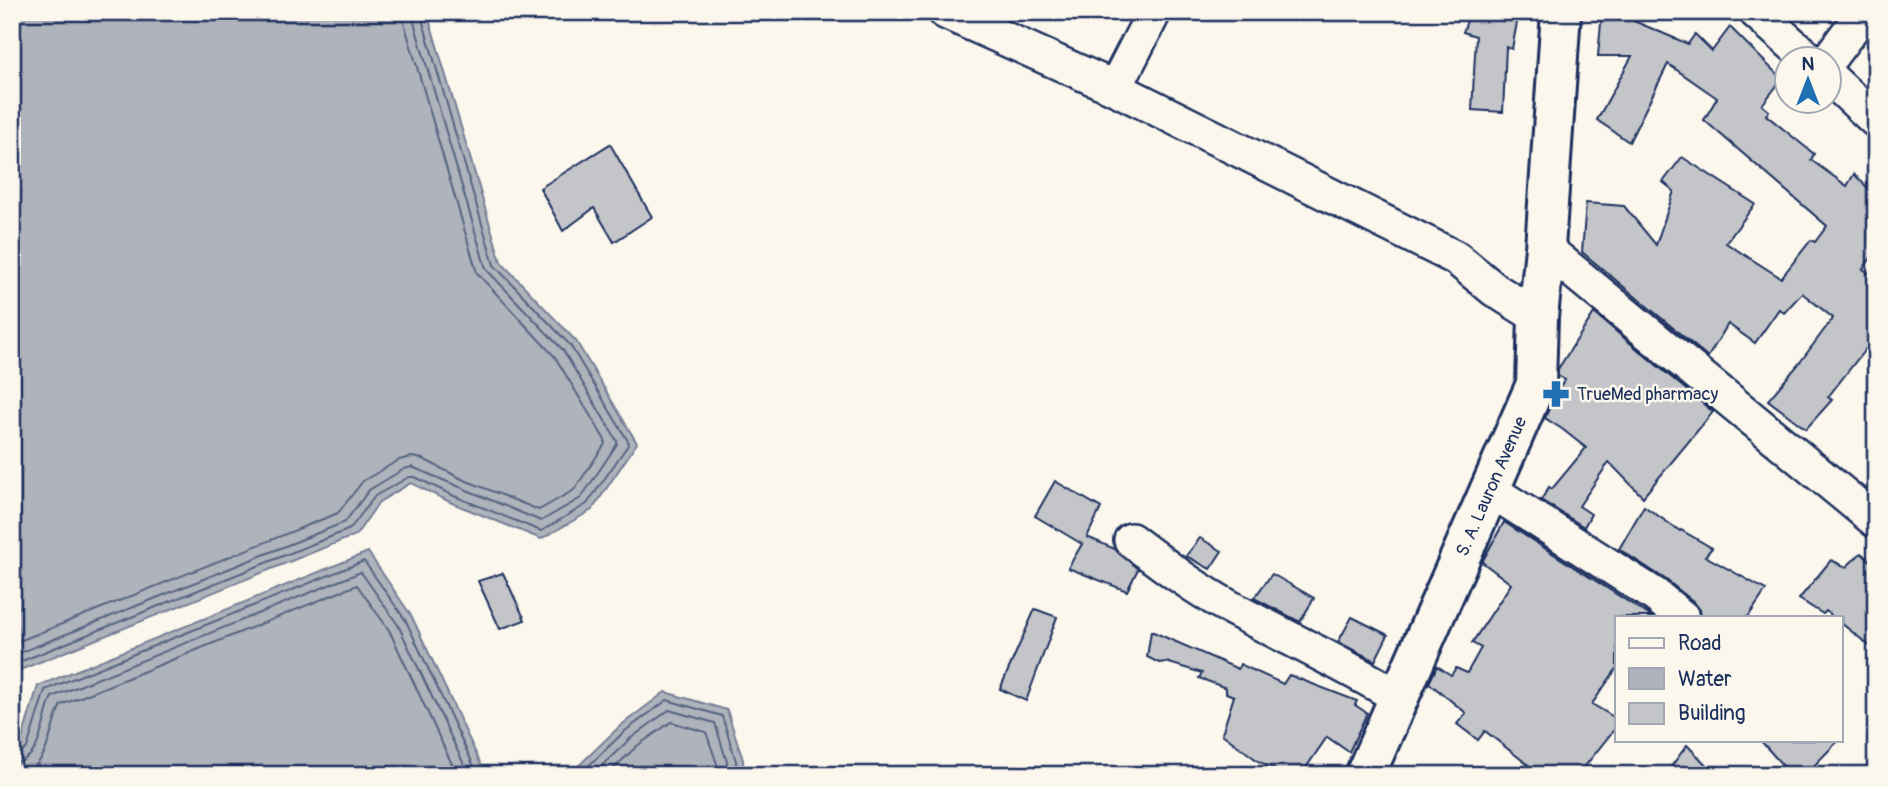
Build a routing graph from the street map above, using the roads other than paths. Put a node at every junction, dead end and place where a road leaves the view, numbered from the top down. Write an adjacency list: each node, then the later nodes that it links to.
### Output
1 (945, 12): 8 (street)
2 (1154, 12): 8 (street)
3 (1561, 12): 11 (highway, S. A. Lauron Avenue)
4 (1756, 12): 6 (street)
5 (1864, 12): 7 (street)
6 (1794, 46)
7 (1839, 46)
8 (1115, 88): 12 (street)
9 (1842, 88): 10 (street)
10 (1876, 121)
11 (1545, 248): 12 (highway, S. A. Lauron Avenue); 14 (street)
12 (1538, 317): 13 (highway, S. A. Lauron Avenue)
13 (1490, 490): 16 (street); 17 (highway, S. A. Lauron Avenue)
14 (1876, 521)
15 (1131, 540): 17 (street)
16 (1681, 616)
17 (1400, 698): 18 (highway, S. A. Lauron Avenue)
18 (1366, 775)

